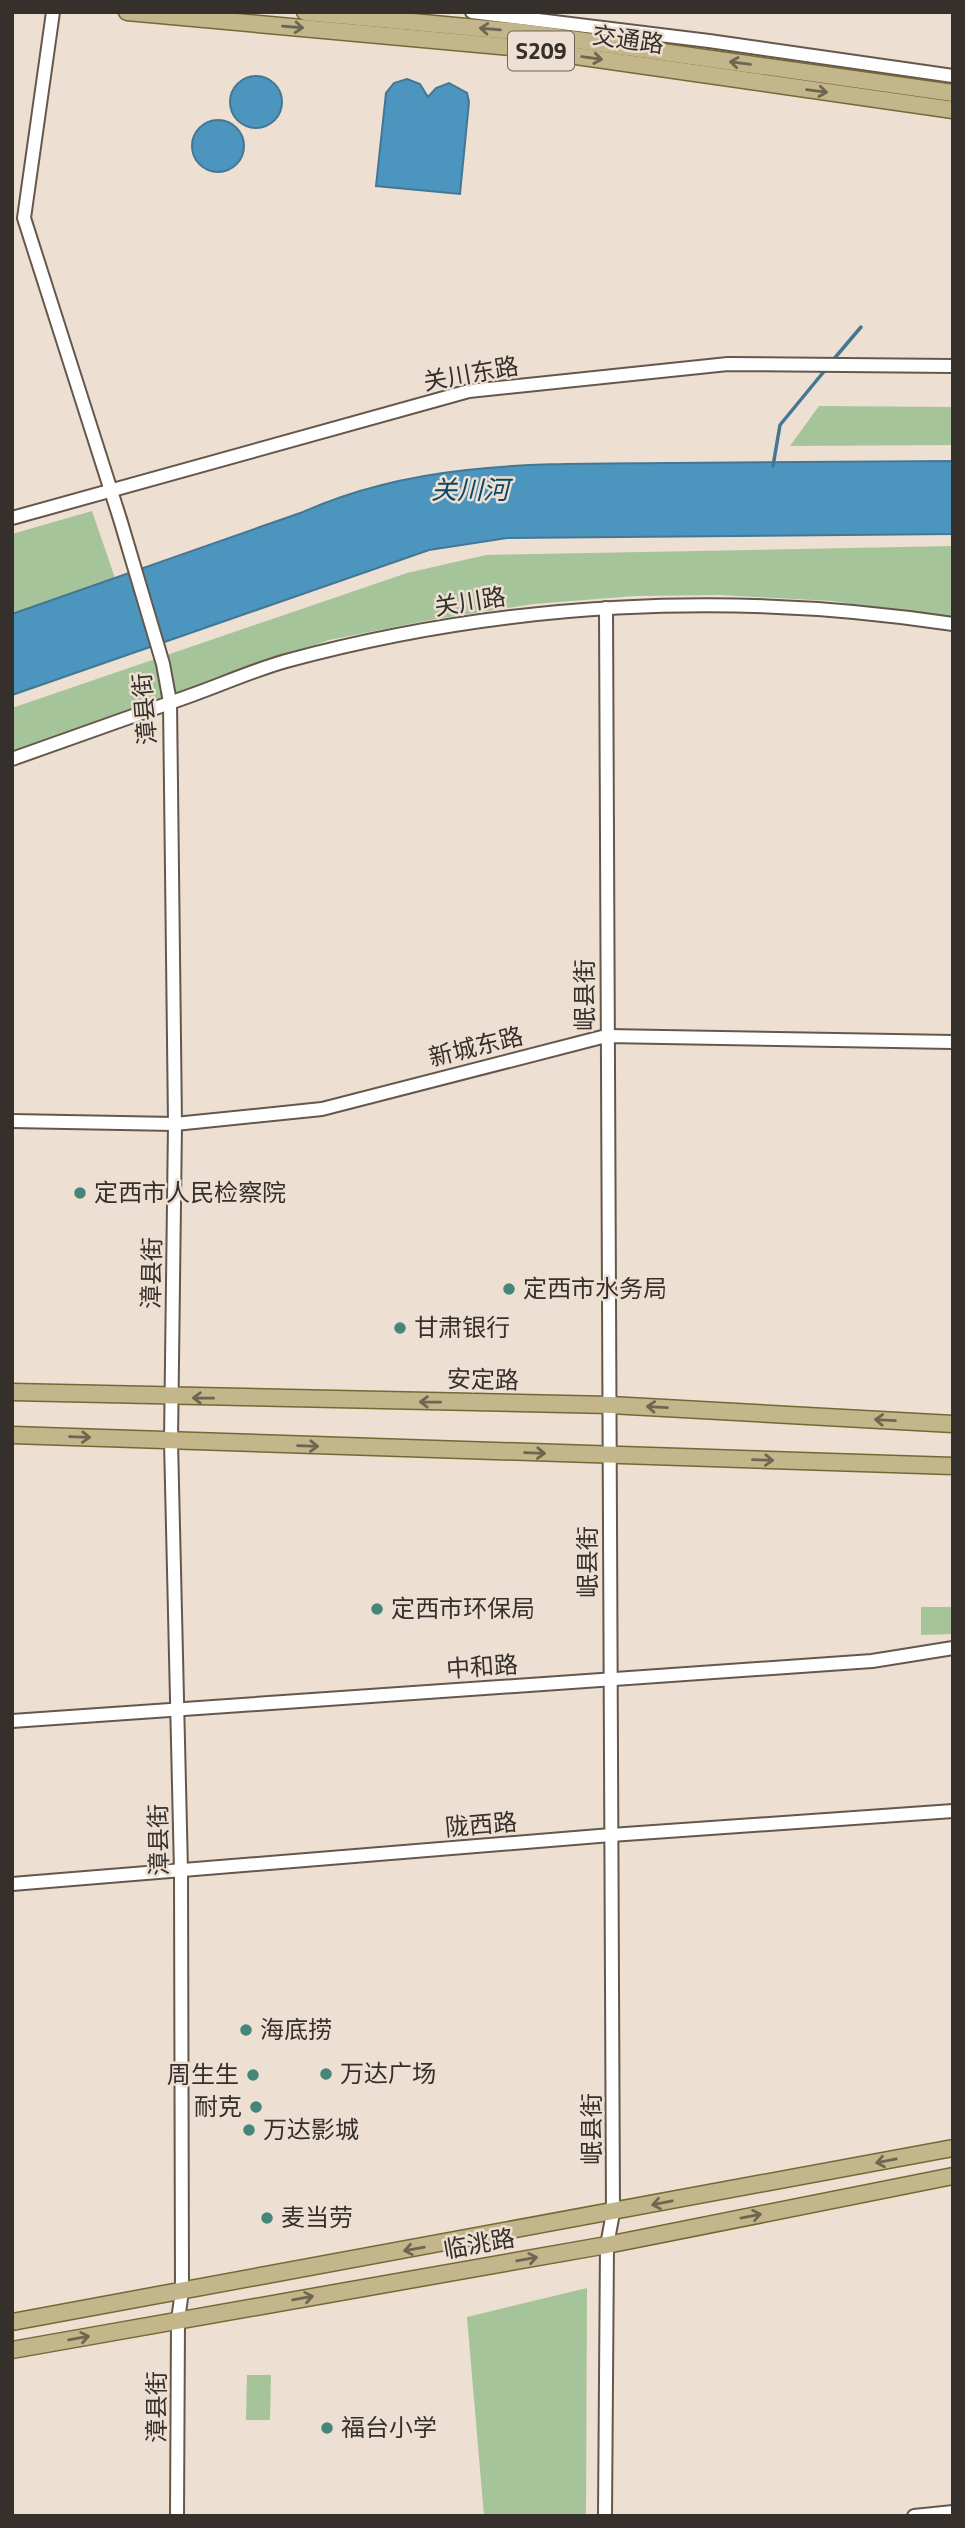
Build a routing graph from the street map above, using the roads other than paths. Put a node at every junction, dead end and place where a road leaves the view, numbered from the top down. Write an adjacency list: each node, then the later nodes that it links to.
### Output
1 (53, 12): 10 (street, 漳县街)
2 (127, 12): 8 (main road, 交通路 / S209, one-way to 8)
3 (305, 12): 7 (main road, 交通路 / S209, one-way to 3)
4 (472, 12): 5 (street)
5 (499, 14): 6 (street)
6 (953, 76)
7 (953, 93)
8 (953, 110)
9 (953, 366): 10 (street, 关川东路)
10 (110, 492): 11 (street, 关川东路); 14 (street, 漳县街)
11 (12, 518)
12 (606, 608): 13 (street, 关川路); 14 (street, 关川路); 16 (street, 岷县街)
13 (953, 624)
14 (170, 702): 15 (street, 关川路); 19 (street, 漳县街)
15 (12, 759)
16 (606, 1036): 17 (street, 新城东路); 19 (street, 新城东路); 22 (street, 岷县街)
17 (953, 1042)
18 (12, 1121): 19 (street, 新城东路)
19 (175, 1124): 21 (street, 漳县街)
20 (12, 1392): 21 (main road, 安定路)
21 (172, 1397): 22 (main road, 安定路, one-way to 21); 25 (street, 漳县街)
22 (610, 1405): 23 (main road, 安定路, one-way to 22); 26 (street, 岷县街)
23 (953, 1424)
24 (12, 1435): 25 (main road, one-way to 25)
25 (171, 1441): 26 (main road, one-way to 26); 30 (street, 漳县街)
26 (610, 1455): 27 (main road, one-way to 27); 29 (street, 岷县街)
27 (953, 1466)
28 (953, 1648): 29 (street, 中和路)
29 (609, 1681): 30 (street, 中和路); 33 (street, 岷县街)
30 (178, 1711): 31 (street, 中和路); 34 (street, 漳县街)
31 (12, 1721)
32 (953, 1811): 33 (street, 陇西路)
33 (611, 1835): 34 (street, 陇西路); 38 (street, 岷县街)
34 (181, 1871): 35 (street, 陇西路); 40 (street, 漳县街)
35 (12, 1884)
36 (953, 2148): 38 (main road, 临洮路, one-way to 38)
37 (953, 2176): 39 (main road, 临洮路, one-way to 37)
38 (613, 2213): 39 (street, 岷县街); 40 (main road, 临洮路, one-way to 40)
39 (607, 2245): 41 (main road, 临洮路, one-way to 39); 46 (street, 岷县街)
40 (182, 2291): 41 (street, 漳县街); 42 (main road, 临洮路)
41 (178, 2320): 43 (main road, 临洮路, one-way to 41); 45 (street, 漳县街)
42 (12, 2322)
43 (12, 2350)
44 (953, 2512): 47 (street)
45 (177, 2516)
46 (605, 2516)
47 (914, 2516)

